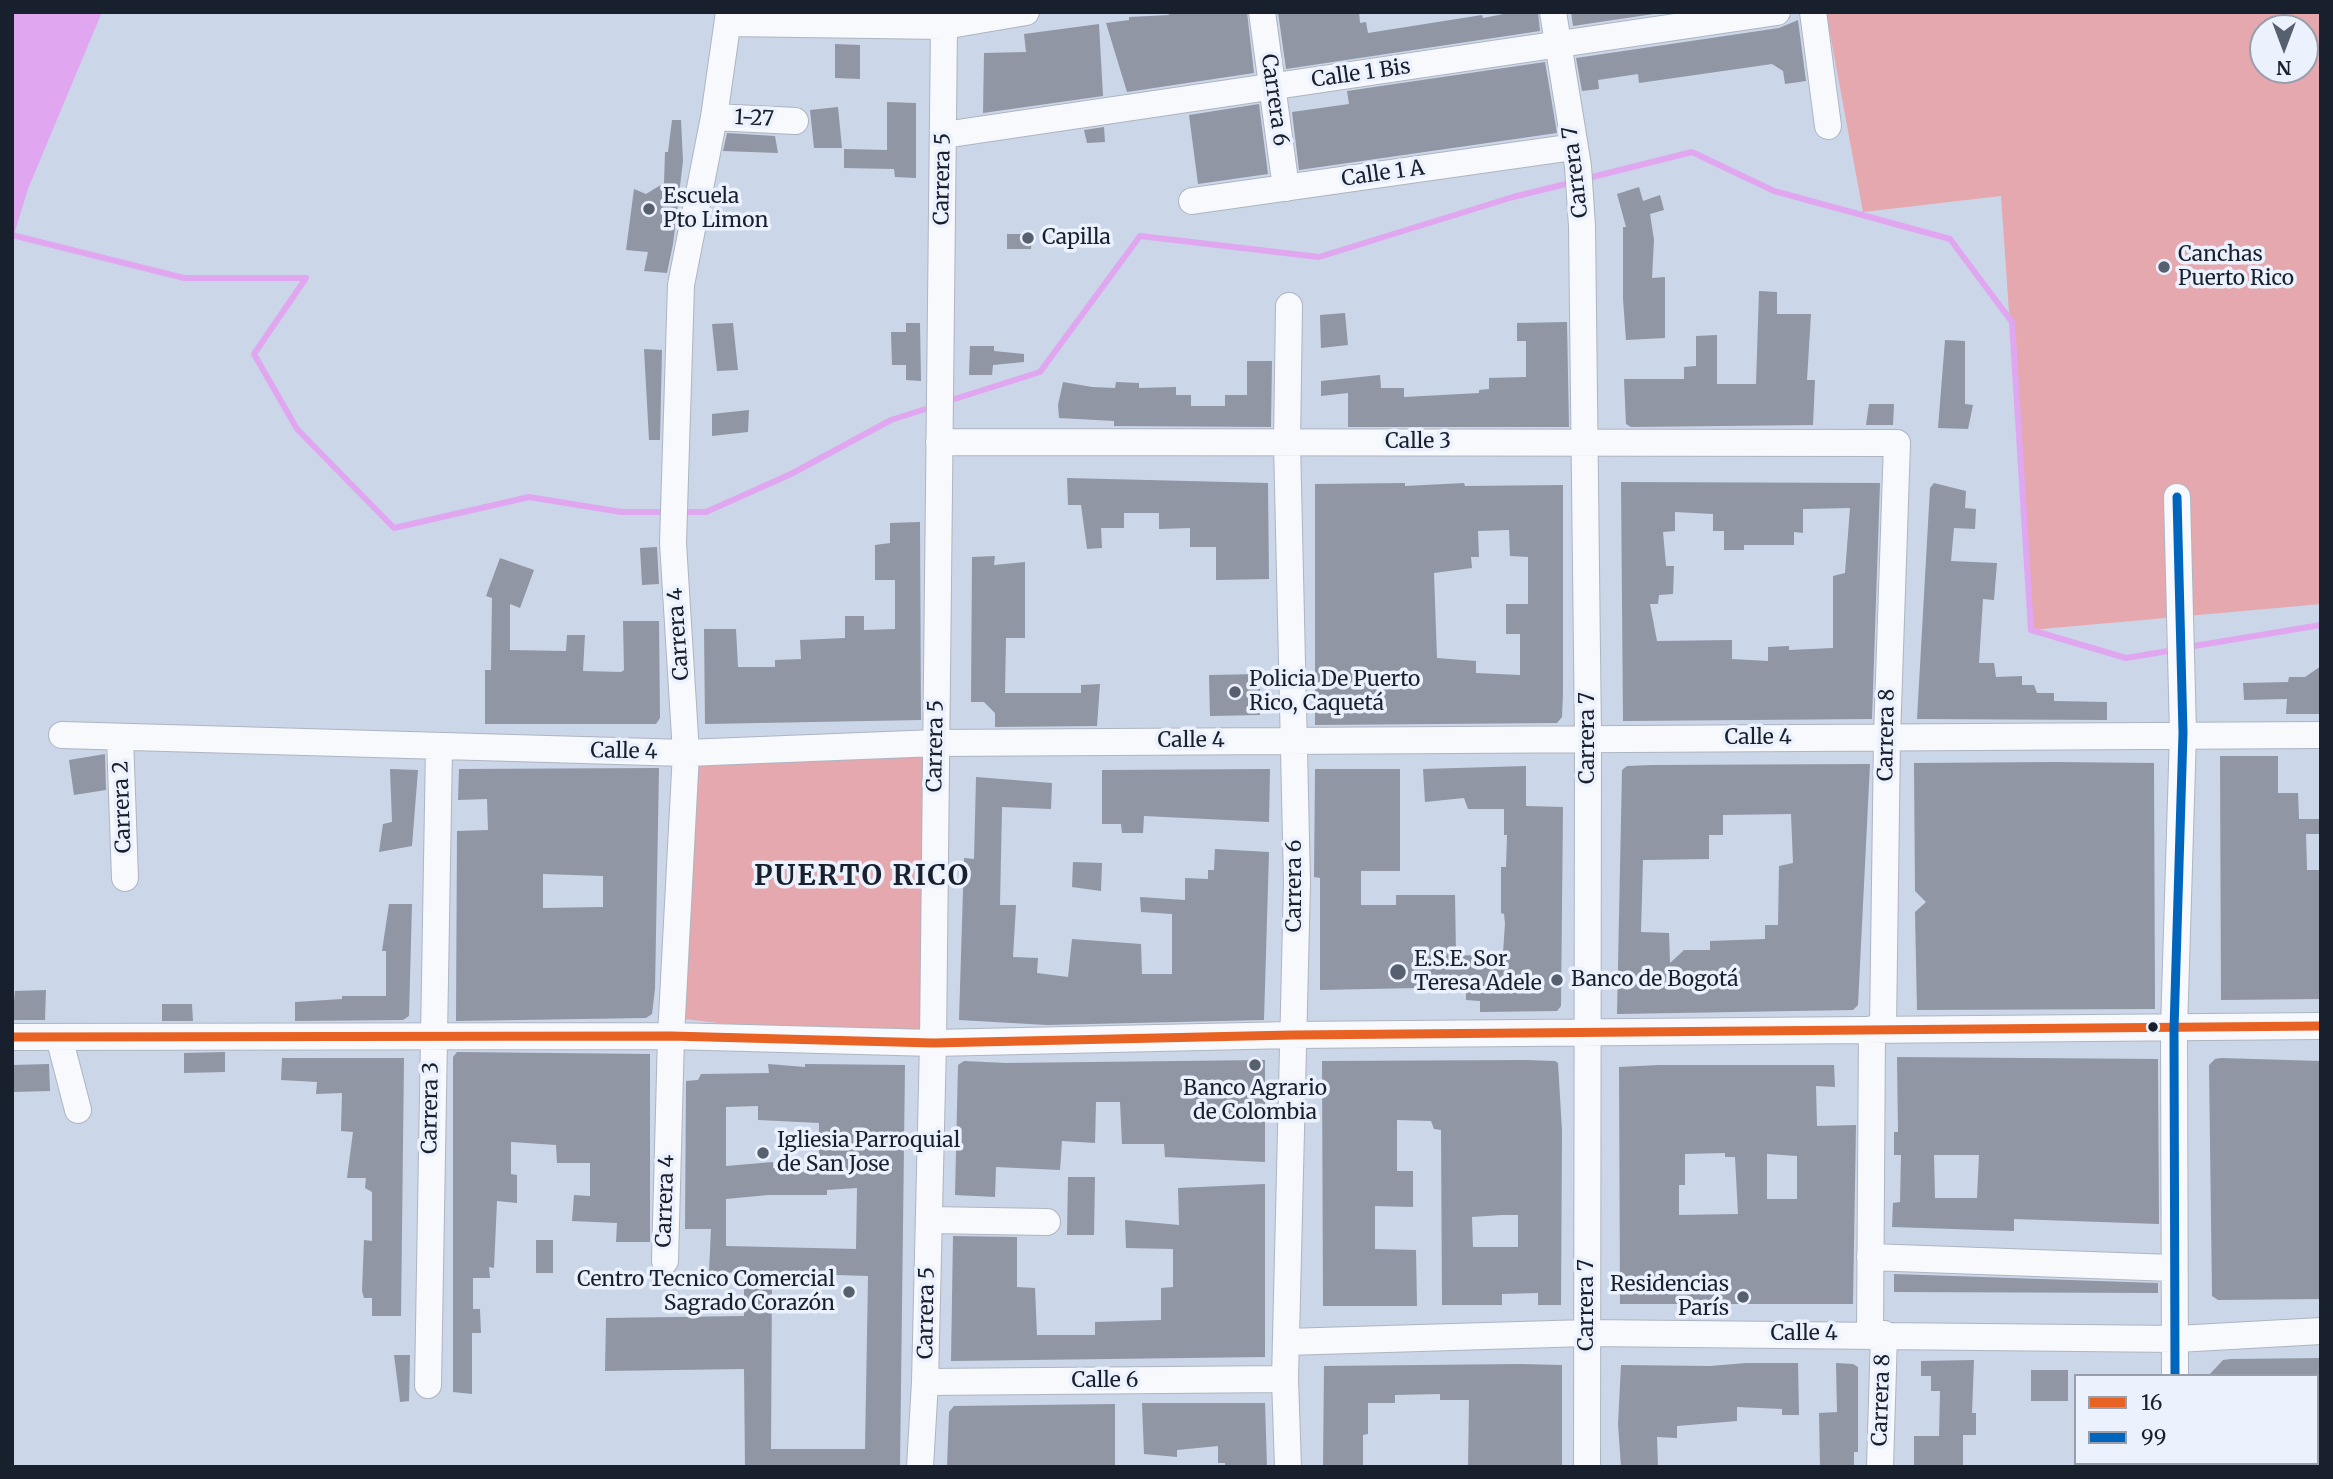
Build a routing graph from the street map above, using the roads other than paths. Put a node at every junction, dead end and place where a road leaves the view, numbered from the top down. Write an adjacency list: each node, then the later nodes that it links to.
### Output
1 (1026, 12): 7 (street)
2 (1262, 12): 9 (street, Carrera 6)
3 (1553, 12): 8 (street, Carrera 7)
4 (1777, 12): 8 (street, Calle 1 Bis)
5 (1812, 12): 12 (street)
6 (729, 17): 7 (street); 10 (street, Carrera 4)
7 (944, 26): 13 (street, Carrera 5)
8 (1558, 44): 9 (street, Calle 1 Bis); 14 (street, Carrera 7)
9 (1273, 87): 13 (street, Calle 1 Bis); 15 (street, Carrera 6)
10 (714, 117): 11 (street, 1-27); 32 (street, Carrera 4)
11 (795, 121)
12 (1828, 126)
13 (944, 135): 18 (street, Carrera 5)
14 (1576, 156): 15 (street, Calle 1 A); 20 (street, Carrera 7)
15 (1286, 188): 16 (street, Calle 1 A)
16 (1192, 201)
17 (1289, 306): 19 (street, Carrera 6)
18 (939, 432): 19 (street, Calle 3); 30 (street, Carrera 5)
19 (1287, 442): 20 (street, Calle 3); 29 (street, Carrera 6)
20 (1584, 442): 21 (street, Calle 3); 28 (street, Carrera 7)
21 (1897, 443): 27 (street, Carrera 8)
22 (2177, 496): 23 (street)
23 (2183, 733): 25 (street, Calle 4); 27 (street, Calle 4); 36 (street)
24 (62, 735): 26 (street, Calle 4)
25 (2321, 735)
26 (120, 737): 31 (street, Calle 4); 33 (street, Carrera 2)
27 (1886, 737): 28 (street, Calle 4); 35 (street, Carrera 8)
28 (1588, 738): 29 (street, Calle 4); 37 (street, Carrera 7)
29 (1292, 741): 30 (street, Calle 4); 39 (street, Carrera 6)
30 (936, 743): 32 (street, Calle 4); 43 (street, Carrera 5)
31 (439, 747): 32 (street, Calle 4); 38 (street, Carrera 3)
32 (686, 753): 40 (street, Carrera 4)
33 (125, 878)
34 (2321, 1026): 36 (street)
35 (1877, 1029): 36 (street); 37 (street); 47 (street, Carrera 8)
36 (2174, 1029): 49 (street)
37 (1587, 1034): 39 (street); 51 (street, Carrera 7)
38 (432, 1035): 40 (street); 42 (street); 58 (street, Carrera 3)
39 (1292, 1035): 43 (street); 54 (street, Carrera 6)
40 (671, 1036): 43 (street); 48 (street, Carrera 4)
41 (12, 1037): 42 (street)
42 (59, 1037): 44 (street)
43 (933, 1043): 45 (street, Carrera 5)
44 (78, 1110)
45 (929, 1220): 46 (street); 57 (street, Carrera 5)
46 (1047, 1222)
47 (1870, 1257): 49 (street); 52 (street, Carrera 8)
48 (665, 1261)
49 (2173, 1268): 53 (street)
50 (2321, 1331): 53 (street, Calle 4)
51 (1587, 1333): 52 (street, Calle 4); 54 (street, Calle 4); 61 (street, Carrera 7)
52 (1877, 1334): 53 (street, Calle 4); 62 (street, Carrera 8)
53 (2176, 1339): 55 (street)
54 (1286, 1342): 56 (street, Carrera 6)
55 (2175, 1374)
56 (1285, 1379): 57 (street, Calle 6); 60 (street, Carrera 6)
57 (925, 1382): 59 (street, Carrera 5)
58 (428, 1385)
59 (920, 1467)
60 (1288, 1467)
61 (1587, 1467)
62 (1880, 1467)

